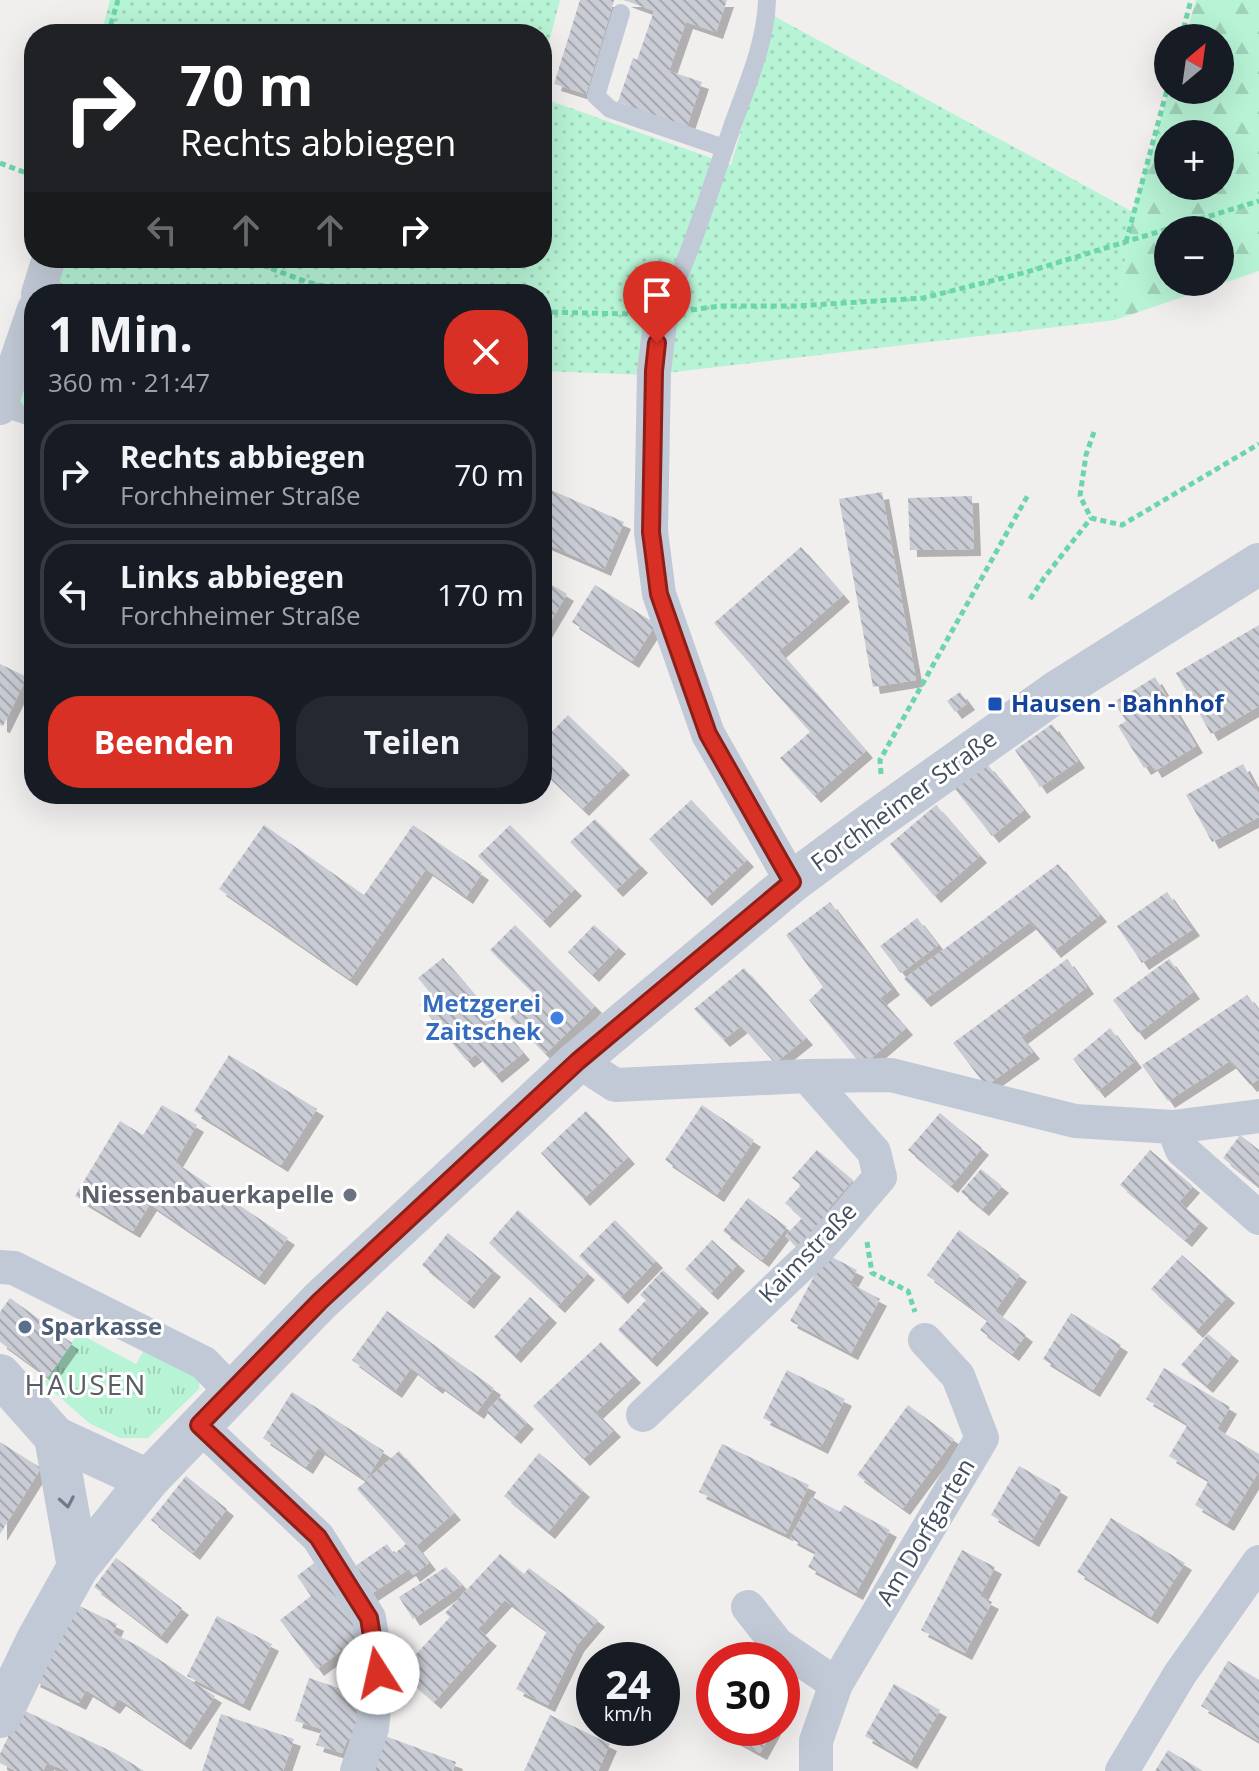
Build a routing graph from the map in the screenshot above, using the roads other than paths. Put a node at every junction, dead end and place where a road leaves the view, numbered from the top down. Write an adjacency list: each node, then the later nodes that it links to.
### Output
1 (767, 0): 3 (lane)
2 (621, 13): 3 (lane)
3 (724, 148): 4 (lane)
4 (661, 315): 9 (street, Forchheimer Straße)
5 (24, 338): 6 (street)
6 (0, 408): 7 (lane)
7 (24, 415)
8 (1259, 564): 9 (street, Forchheimer Straße)
9 (792, 882): 10 (street, Forchheimer Straße)
10 (578, 1061): 11 (street); 18 (street, Forchheimer Straße)
11 (807, 1076): 13 (street); 19 (street, Kaimstraße)
12 (1259, 1116): 13 (street)
13 (1173, 1127): 14 (street)
14 (1259, 1218)
15 (0, 1267): 18 (street)
16 (925, 1340): 26 (street, Am Dorfgarten)
17 (0, 1375): 21 (street)
18 (231, 1391): 20 (street, Forchheimer Straße)
19 (643, 1415)
20 (199, 1425): 22 (street, Forchheimer Straße); 28 (street)
21 (55, 1437): 22 (street); 24 (street, one-way to 24)
22 (148, 1480): 24 (street, Forchheimer Straße)
23 (1259, 1562): 30 (street)
24 (78, 1567): 27 (street, Forchheimer Straße)
25 (748, 1607): 26 (street)
26 (836, 1684): 29 (street, Am Dorfgarten)
27 (0, 1717)
28 (357, 1771)
29 (816, 1771)
30 (1122, 1771)

